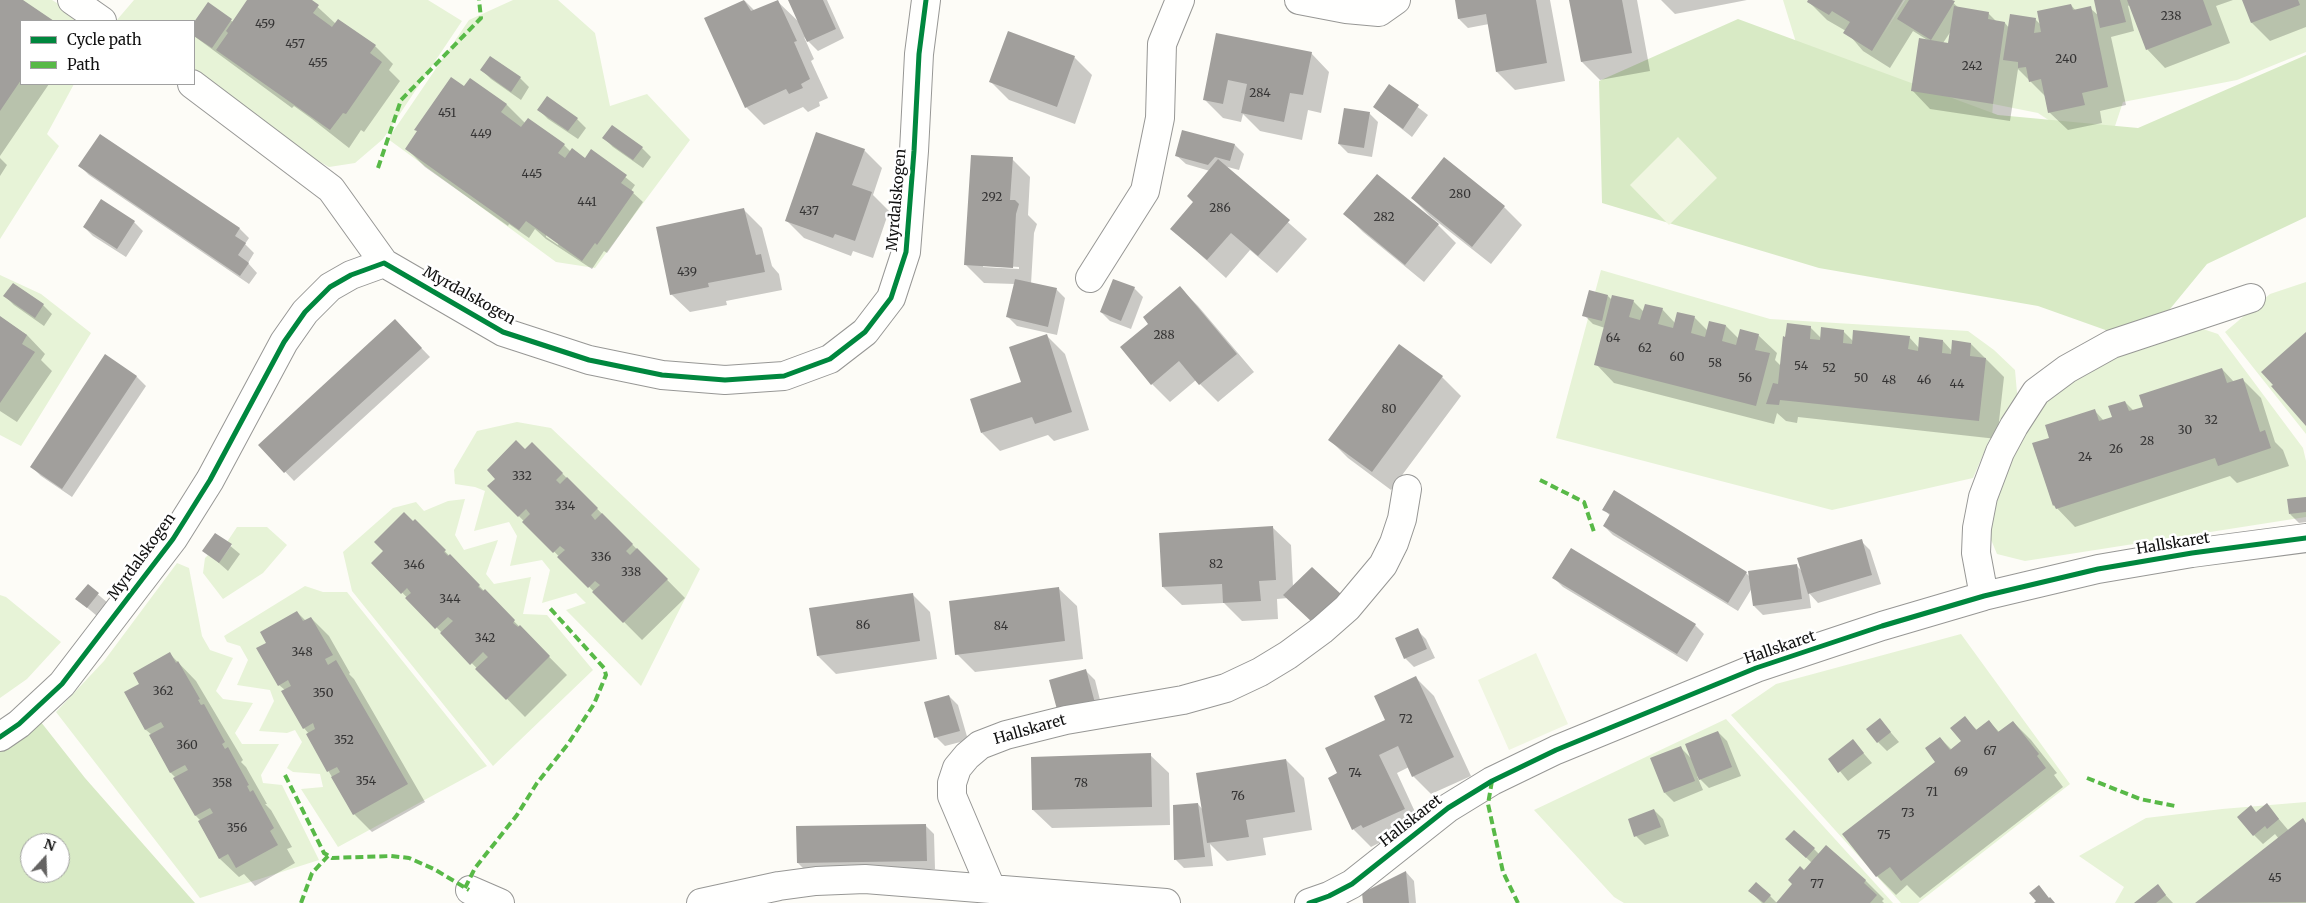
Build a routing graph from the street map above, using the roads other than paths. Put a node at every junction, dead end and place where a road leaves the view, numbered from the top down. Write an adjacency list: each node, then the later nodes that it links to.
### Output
1 (72, 0): 6 (street)
2 (926, 0): 8 (street, Myrdalskogen)
3 (1180, 0): 9 (street)
4 (1299, 0): 5 (street)
5 (1396, 0)
6 (101, 20)
7 (193, 85): 8 (street, Myrdalskogen)
8 (384, 263): 14 (street, Myrdalskogen)
9 (1090, 278)
10 (2251, 298): 13 (street)
11 (1407, 489): 15 (street, Hallskaret)
12 (2306, 538): 13 (street, Hallskaret)
13 (1984, 596): 20 (street, Hallskaret)
14 (0, 737)
15 (991, 888): 18 (street); 19 (street)
16 (470, 890): 17 (street)
17 (500, 903)
18 (701, 903)
19 (1166, 903)
20 (1309, 903)

